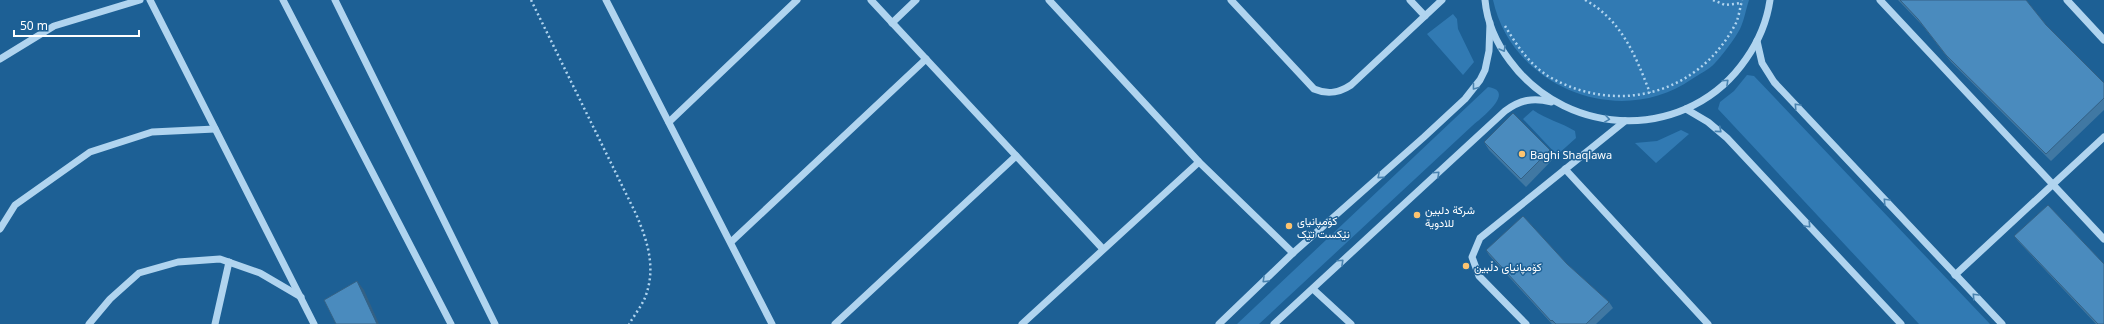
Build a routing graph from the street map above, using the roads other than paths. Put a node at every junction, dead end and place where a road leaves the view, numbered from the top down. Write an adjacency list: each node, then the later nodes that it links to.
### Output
1 (140, 0): 23 (street)
2 (150, 0): 28 (street)
3 (283, 0): 46 (street)
4 (335, 0): 47 (street)
5 (797, 0): 27 (street)
6 (871, 0): 18 (street)
7 (916, 0): 18 (street)
8 (1049, 0): 31 (street)
9 (1231, 0): 17 (street)
10 (1410, 0): 17 (street)
11 (1442, 0): 17 (street)
12 (1484, 0): 19 (street)
13 (1770, 0): 21 (street)
14 (1880, 0): 33 (street)
15 (2067, 0): 20 (street)
16 (608, 1): 27 (street)
17 (1425, 16)
18 (892, 23): 22 (street)
19 (1490, 23): 24 (street, one-way to 24); 38 (street, one-way to 38)
20 (2104, 40)
21 (1757, 41): 25 (street, one-way to 21); 40 (street, one-way to 21)
22 (926, 59): 30 (street); 36 (street)
23 (0, 60)
24 (1560, 105): 26 (street, one-way to 26); 41 (street, one-way to 24)
25 (1686, 109): 26 (street); 56 (street, one-way to 56)
26 (1625, 121): 32 (street)
27 (669, 122): 36 (street)
28 (215, 129): 34 (street); 42 (street)
29 (2104, 136): 33 (street)
30 (1016, 156): 37 (street); 49 (street)
31 (1199, 162): 37 (street); 38 (street)
32 (1565, 169): 54 (street); 55 (street)
33 (2053, 184): 35 (street); 40 (street)
34 (0, 229)
35 (2104, 239)
36 (731, 242): 48 (street)
37 (1103, 249): 50 (street)
38 (1293, 253): 51 (street, one-way to 51)
39 (229, 262): 42 (street); 43 (street); 44 (street)
40 (1955, 275): 57 (street, one-way to 40)
41 (1313, 289): 52 (street); 53 (street)
42 (301, 297): 45 (street)
43 (89, 324)
44 (215, 324)
45 (314, 324)
46 (451, 324)
47 (495, 324)
48 (772, 324)
49 (835, 324)
50 (1022, 324)
51 (1219, 324)
52 (1274, 324)
53 (1351, 324)
54 (1526, 324)
55 (1708, 324)
56 (1901, 324)
57 (2002, 324)

